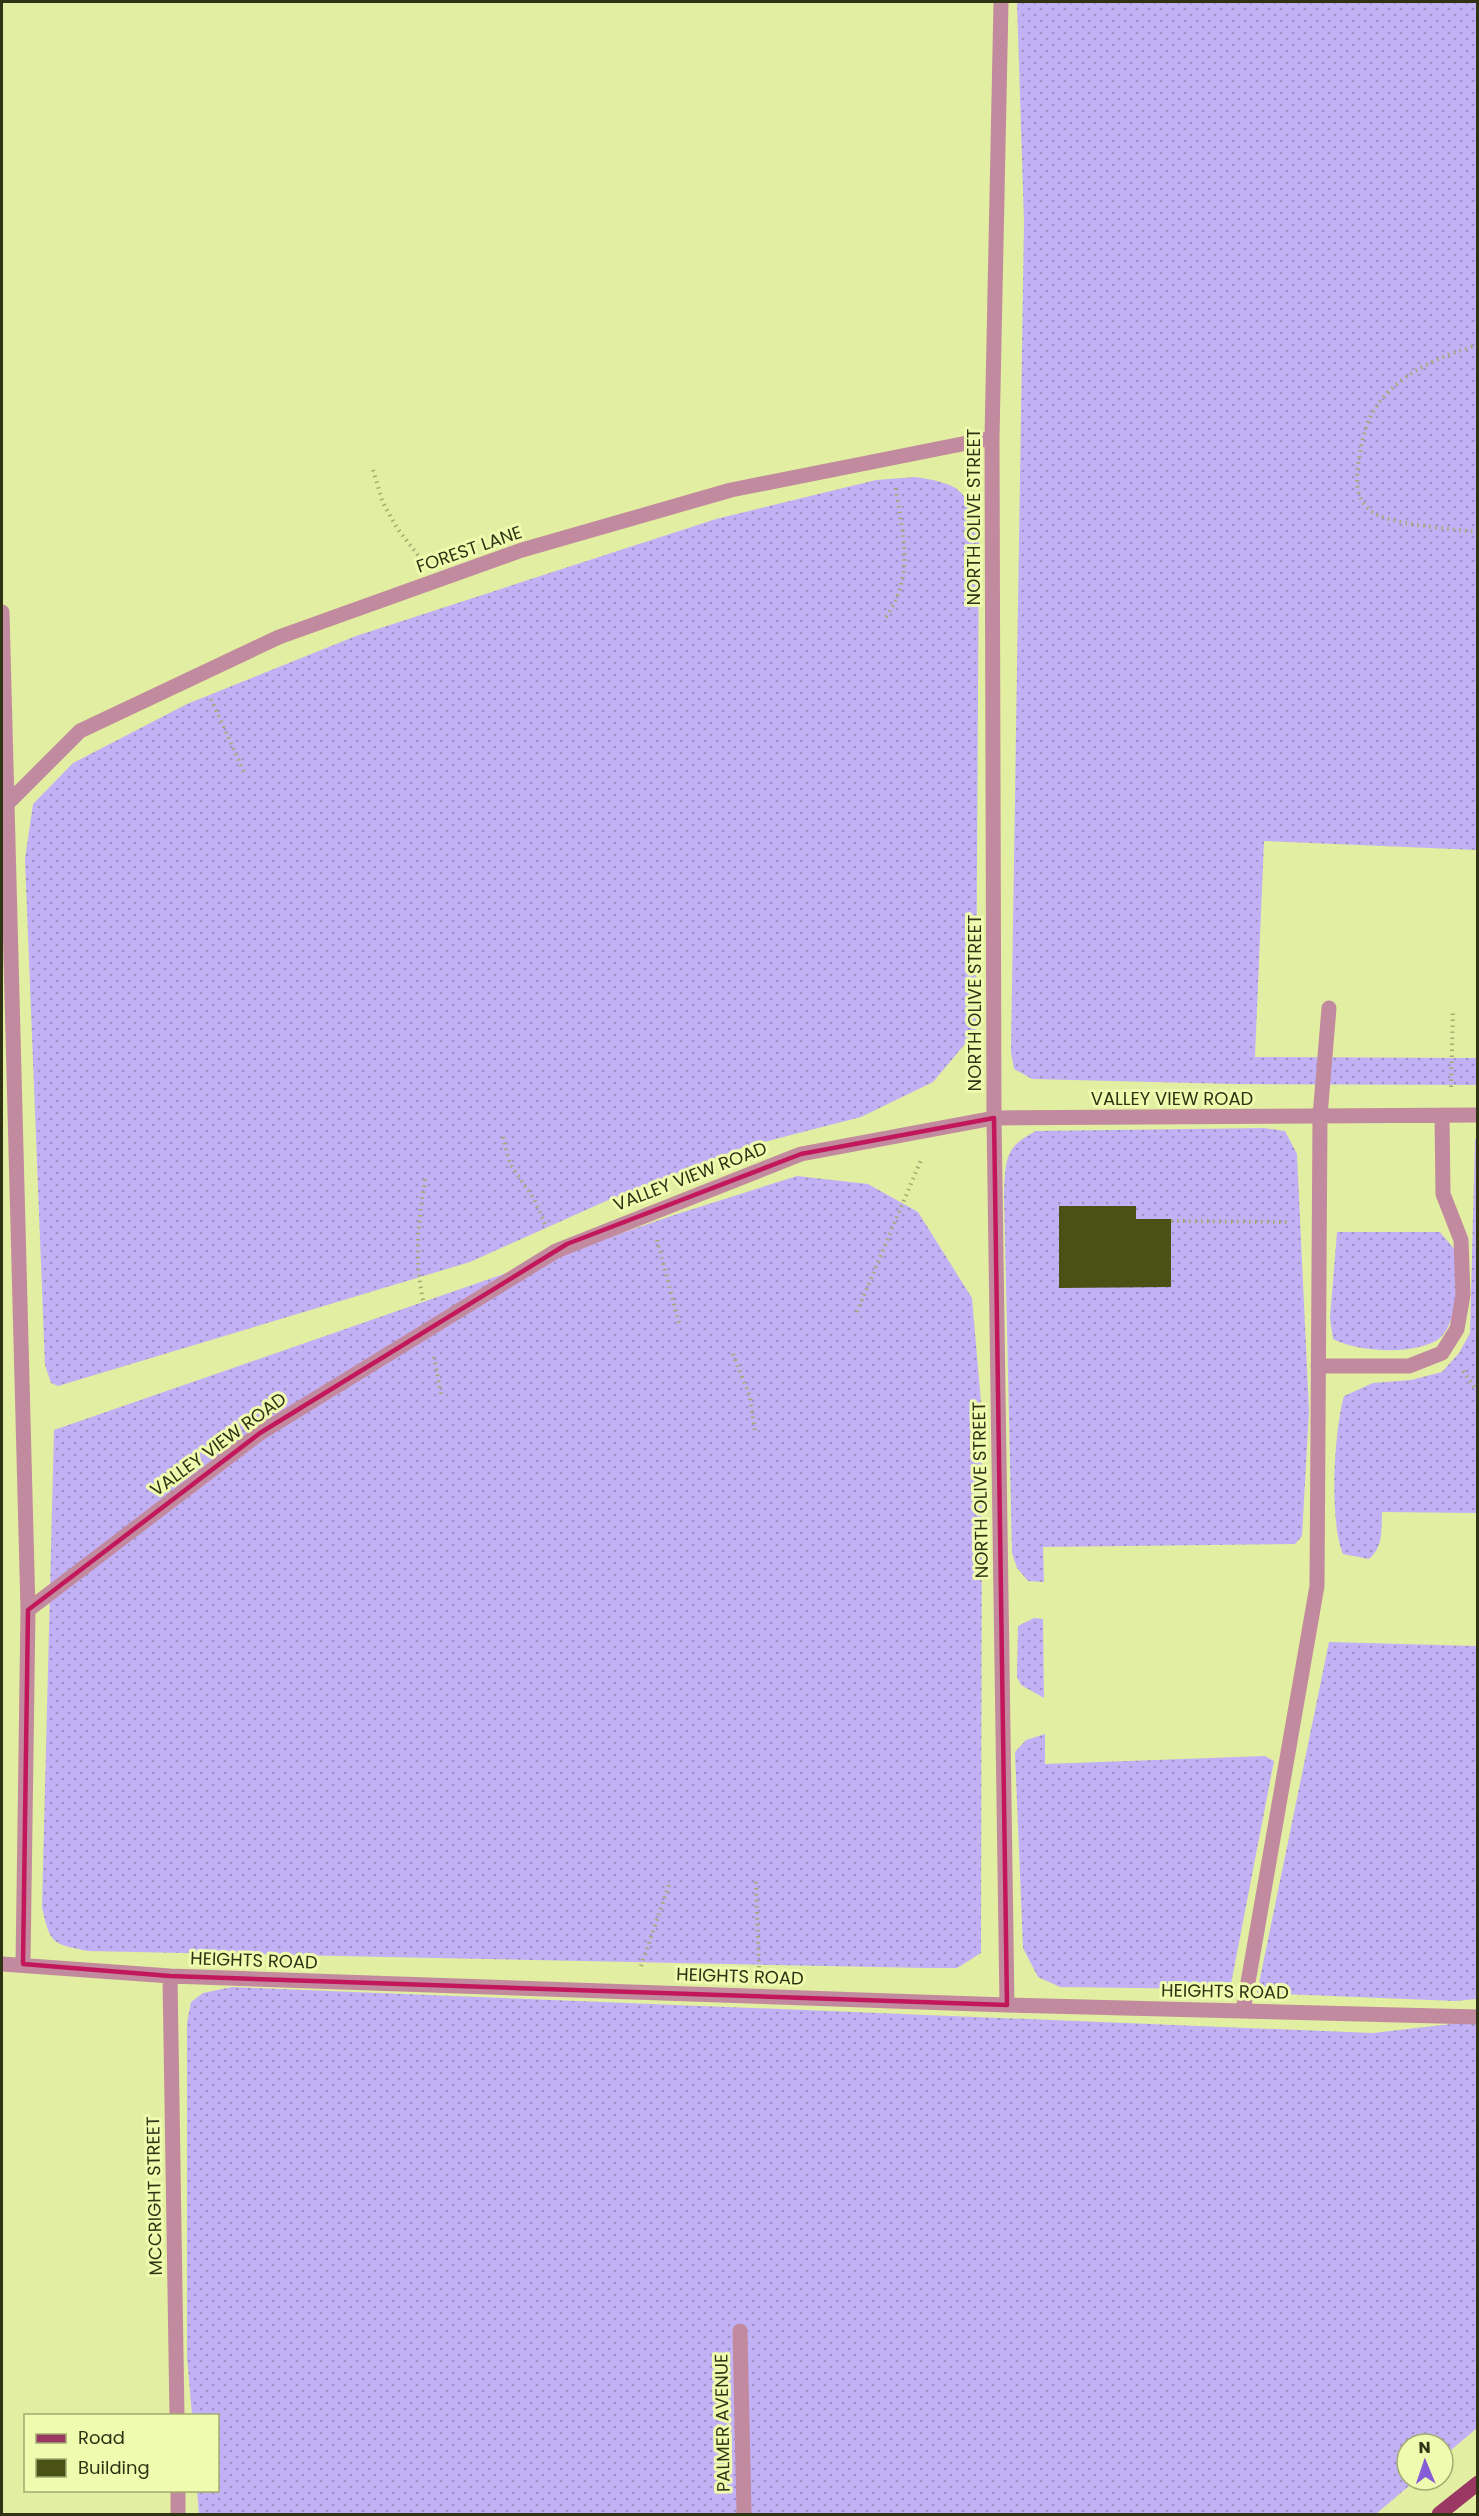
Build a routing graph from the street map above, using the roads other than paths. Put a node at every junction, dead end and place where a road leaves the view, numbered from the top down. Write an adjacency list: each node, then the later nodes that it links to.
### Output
1 (1001, 2): 2 (street, NORTH OLIVE STREET)
2 (992, 438): 4 (street, FOREST LANE); 9 (street, NORTH OLIVE STREET)
3 (2, 612): 4 (street)
4 (6, 805): 11 (street)
5 (1329, 1008): 8 (street)
6 (1446, 1115): 7 (street, VALLEY VIEW ROAD); 8 (street, VALLEY VIEW ROAD); 10 (street)
7 (1478, 1115)
8 (1320, 1116): 9 (street, VALLEY VIEW ROAD); 10 (street)
9 (994, 1118): 11 (street, VALLEY VIEW ROAD); 15 (street, NORTH OLIVE STREET)
10 (1318, 1366): 16 (street)
11 (28, 1610): 13 (street)
12 (2, 1964): 13 (street, HEIGHTS ROAD)
13 (23, 1964): 14 (street, HEIGHTS ROAD)
14 (170, 1976): 15 (street, HEIGHTS ROAD); 19 (street, MCCRIGHT STREET)
15 (1007, 2005): 16 (street, HEIGHTS ROAD)
16 (1243, 2011): 17 (street, HEIGHTS ROAD)
17 (1478, 2017)
18 (740, 2331): 23 (street, PALMER AVENUE)
19 (177, 2414)
20 (1478, 2483): 24 (main road)
21 (178, 2492): 22 (street)
22 (178, 2514)
23 (744, 2514)
24 (1440, 2514)

